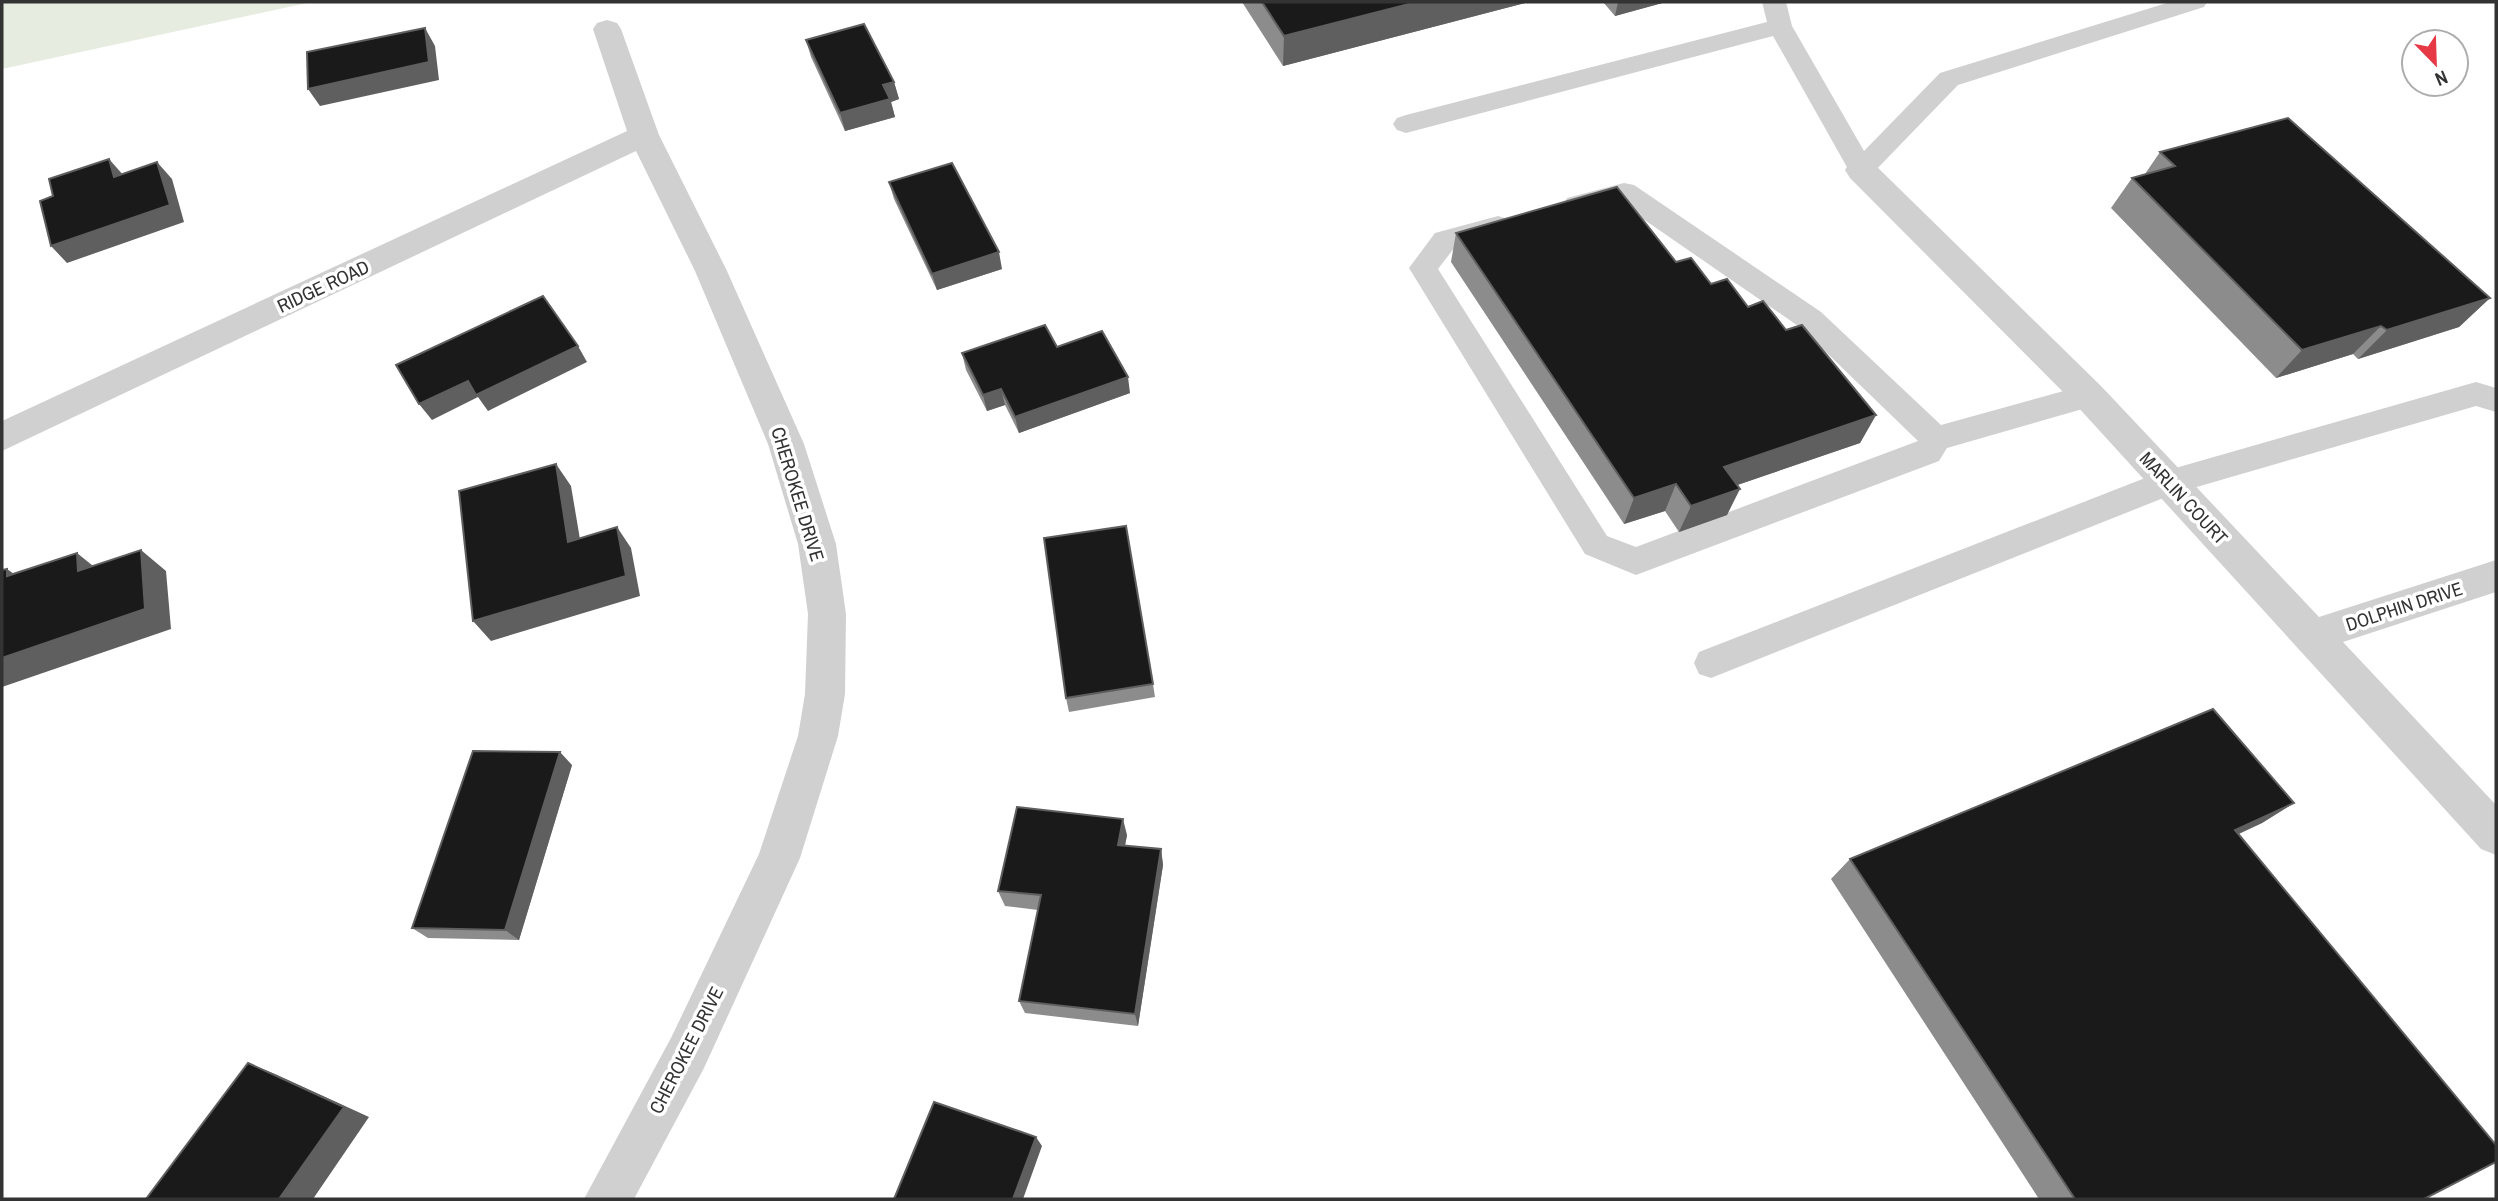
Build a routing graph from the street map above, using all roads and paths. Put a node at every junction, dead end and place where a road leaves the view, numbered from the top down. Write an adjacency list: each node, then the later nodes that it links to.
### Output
1 (2195, 2): 6 (lane)
2 (1777, 14): 4 (lane); 6 (lane)
3 (607, 29): 5 (street, CHEROKEE DRIVE)
4 (1406, 124)
5 (644, 135): 9 (street, RIDGE ROAD); 16 (street, CHEROKEE DRIVE)
6 (1861, 170): 7 (street, MARLIN COURT)
7 (2089, 396): 10 (lane); 11 (street, MARLIN COURT)
8 (2496, 400): 11 (lane)
9 (2, 436)
10 (1937, 439): 10 (lane)
11 (2169, 482): 13 (street, MARLIN COURT); 14 (lane)
12 (2496, 576): 13 (street, DOLPHIN DRIVE)
13 (2311, 636): 15 (street, MARLIN COURT)
14 (1711, 663)
15 (2496, 835)
16 (608, 1199)

